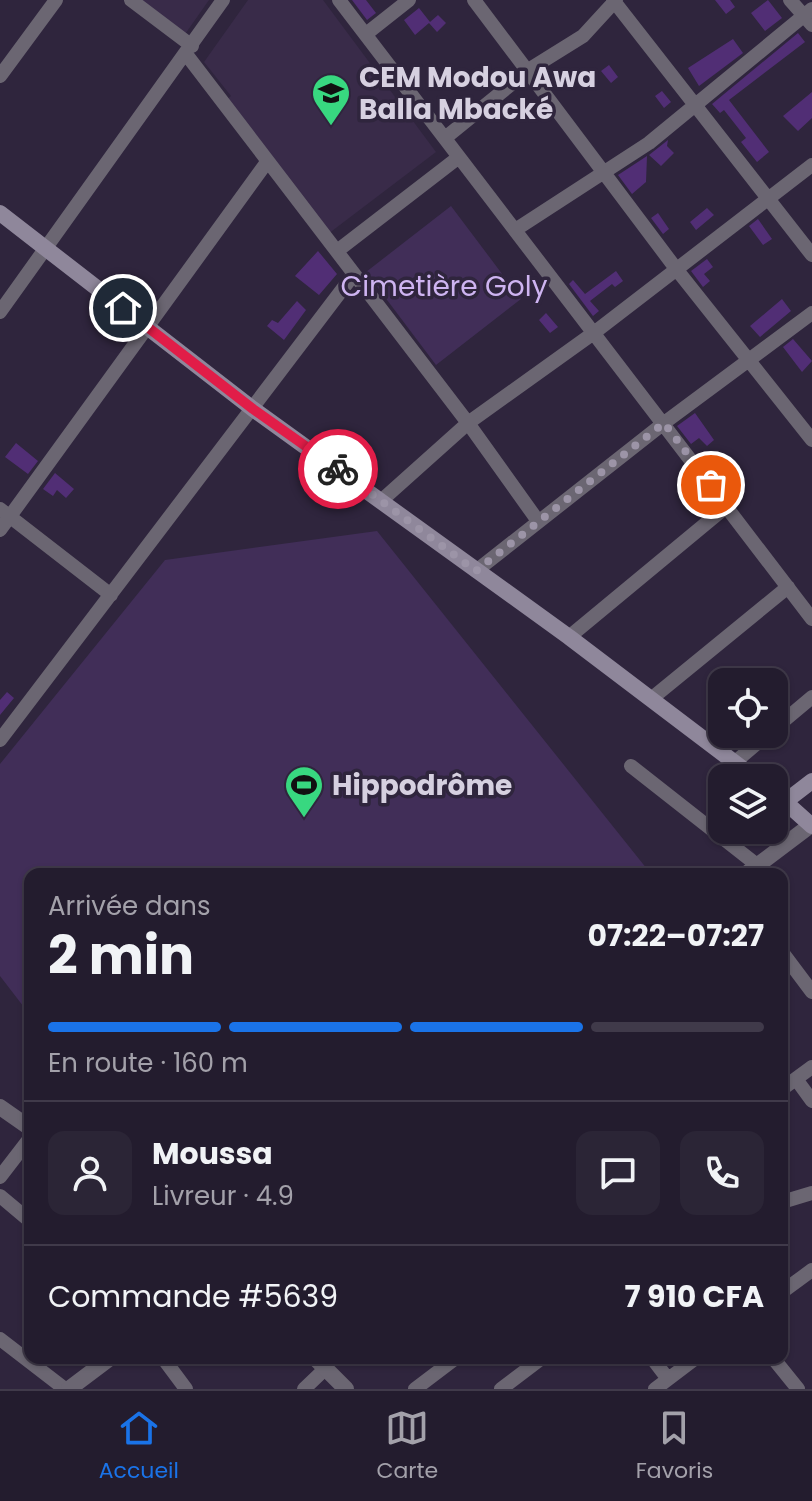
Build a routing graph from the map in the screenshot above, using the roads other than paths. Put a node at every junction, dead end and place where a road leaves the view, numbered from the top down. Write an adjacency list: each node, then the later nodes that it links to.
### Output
1 (56, 0): 13 (street)
2 (131, 0): 11 (street)
3 (223, 0): 11 (street)
4 (339, 0): 10 (street)
5 (409, 0): 10 (street)
6 (474, 0): 12 (street)
7 (614, 0): 12 (street); 14 (street)
8 (790, 0): 9 (street)
9 (809, 16): 14 (street)
10 (366, 34): 15 (street)
11 (189, 50): 17 (street); 23 (street)
12 (530, 69): 15 (street); 19 (street)
13 (0, 76)
14 (695, 102): 19 (street); 20 (street)
15 (445, 138): 16 (street)
16 (459, 157): 22 (street); 24 (street)
17 (267, 162): 24 (street); 30 (street)
18 (812, 165): 20 (street)
19 (606, 172): 22 (street); 26 (street)
20 (768, 198): 25 (street); 26 (street)
21 (0, 213): 23 (main road)
22 (515, 230): 31 (street)
23 (47, 250): 28 (street); 30 (main road)
24 (337, 251): 27 (street)
25 (812, 255)
26 (677, 270): 31 (street); 32 (street)
27 (354, 274): 33 (street); 34 (street)
28 (0, 312)
29 (812, 313): 32 (street)
30 (148, 327): 33 (main road); 39 (street)
31 (595, 332): 34 (street); 35 (street)
32 (752, 360): 35 (street); 36 (street)
33 (253, 409): 37 (main road); 44 (street)
34 (468, 423): 37 (street); 40 (street)
35 (664, 423): 38 (street); 40 (street)
36 (812, 440)
37 (382, 500): 42 (main road)
38 (727, 506): 43 (street); 46 (street)
39 (5, 513): 41 (street); 44 (street)
40 (538, 521): 42 (street)
41 (0, 530)
42 (476, 571): 46 (main road)
43 (788, 587): 45 (street); 48 (street)
44 (111, 595): 50 (street)
45 (812, 619)
46 (569, 637): 48 (main road)
47 (812, 697): 49 (street)
48 (651, 699): 52 (main road)
49 (788, 717)
50 (0, 740)
51 (752, 748): 52 (street)
52 (735, 762): 53 (main road)
53 (738, 764)
54 (631, 766): 59 (street)
55 (812, 781): 56 (main road)
56 (788, 793)
57 (788, 804): 58 (main road)
58 (811, 825): 60 (street)
59 (750, 868)
60 (755, 868)
61 (788, 960): 62 (street)
62 (812, 992)
63 (812, 1067): 64 (street)
64 (796, 1079): 65 (street); 66 (street)
65 (788, 1085)
66 (812, 1101)
67 (0, 1107): 68 (street)
68 (24, 1124)
69 (24, 1146): 70 (street)
70 (0, 1177)
71 (812, 1193): 73 (street)
72 (0, 1196): 74 (street)
73 (788, 1200)
74 (24, 1216)
75 (812, 1270): 76 (street)
76 (788, 1288)
77 (0, 1339): 79 (street)
78 (24, 1348): 79 (street)
79 (20, 1353): 80 (street)
80 (24, 1356)
81 (36, 1364): 92 (street)
82 (102, 1364): 92 (street)
83 (167, 1364): 93 (street)
84 (320, 1364): 94 (street)
85 (322, 1364): 95 (street)
86 (443, 1364): 96 (street)
87 (534, 1364): 97 (street)
88 (657, 1364): 91 (street)
89 (688, 1364): 91 (street)
90 (778, 1364): 99 (street)
91 (668, 1379): 98 (street)
92 (70, 1388)
93 (186, 1389)
94 (304, 1389)
95 (346, 1389)
96 (415, 1389)
97 (501, 1389)
98 (655, 1389)
99 (798, 1389)

